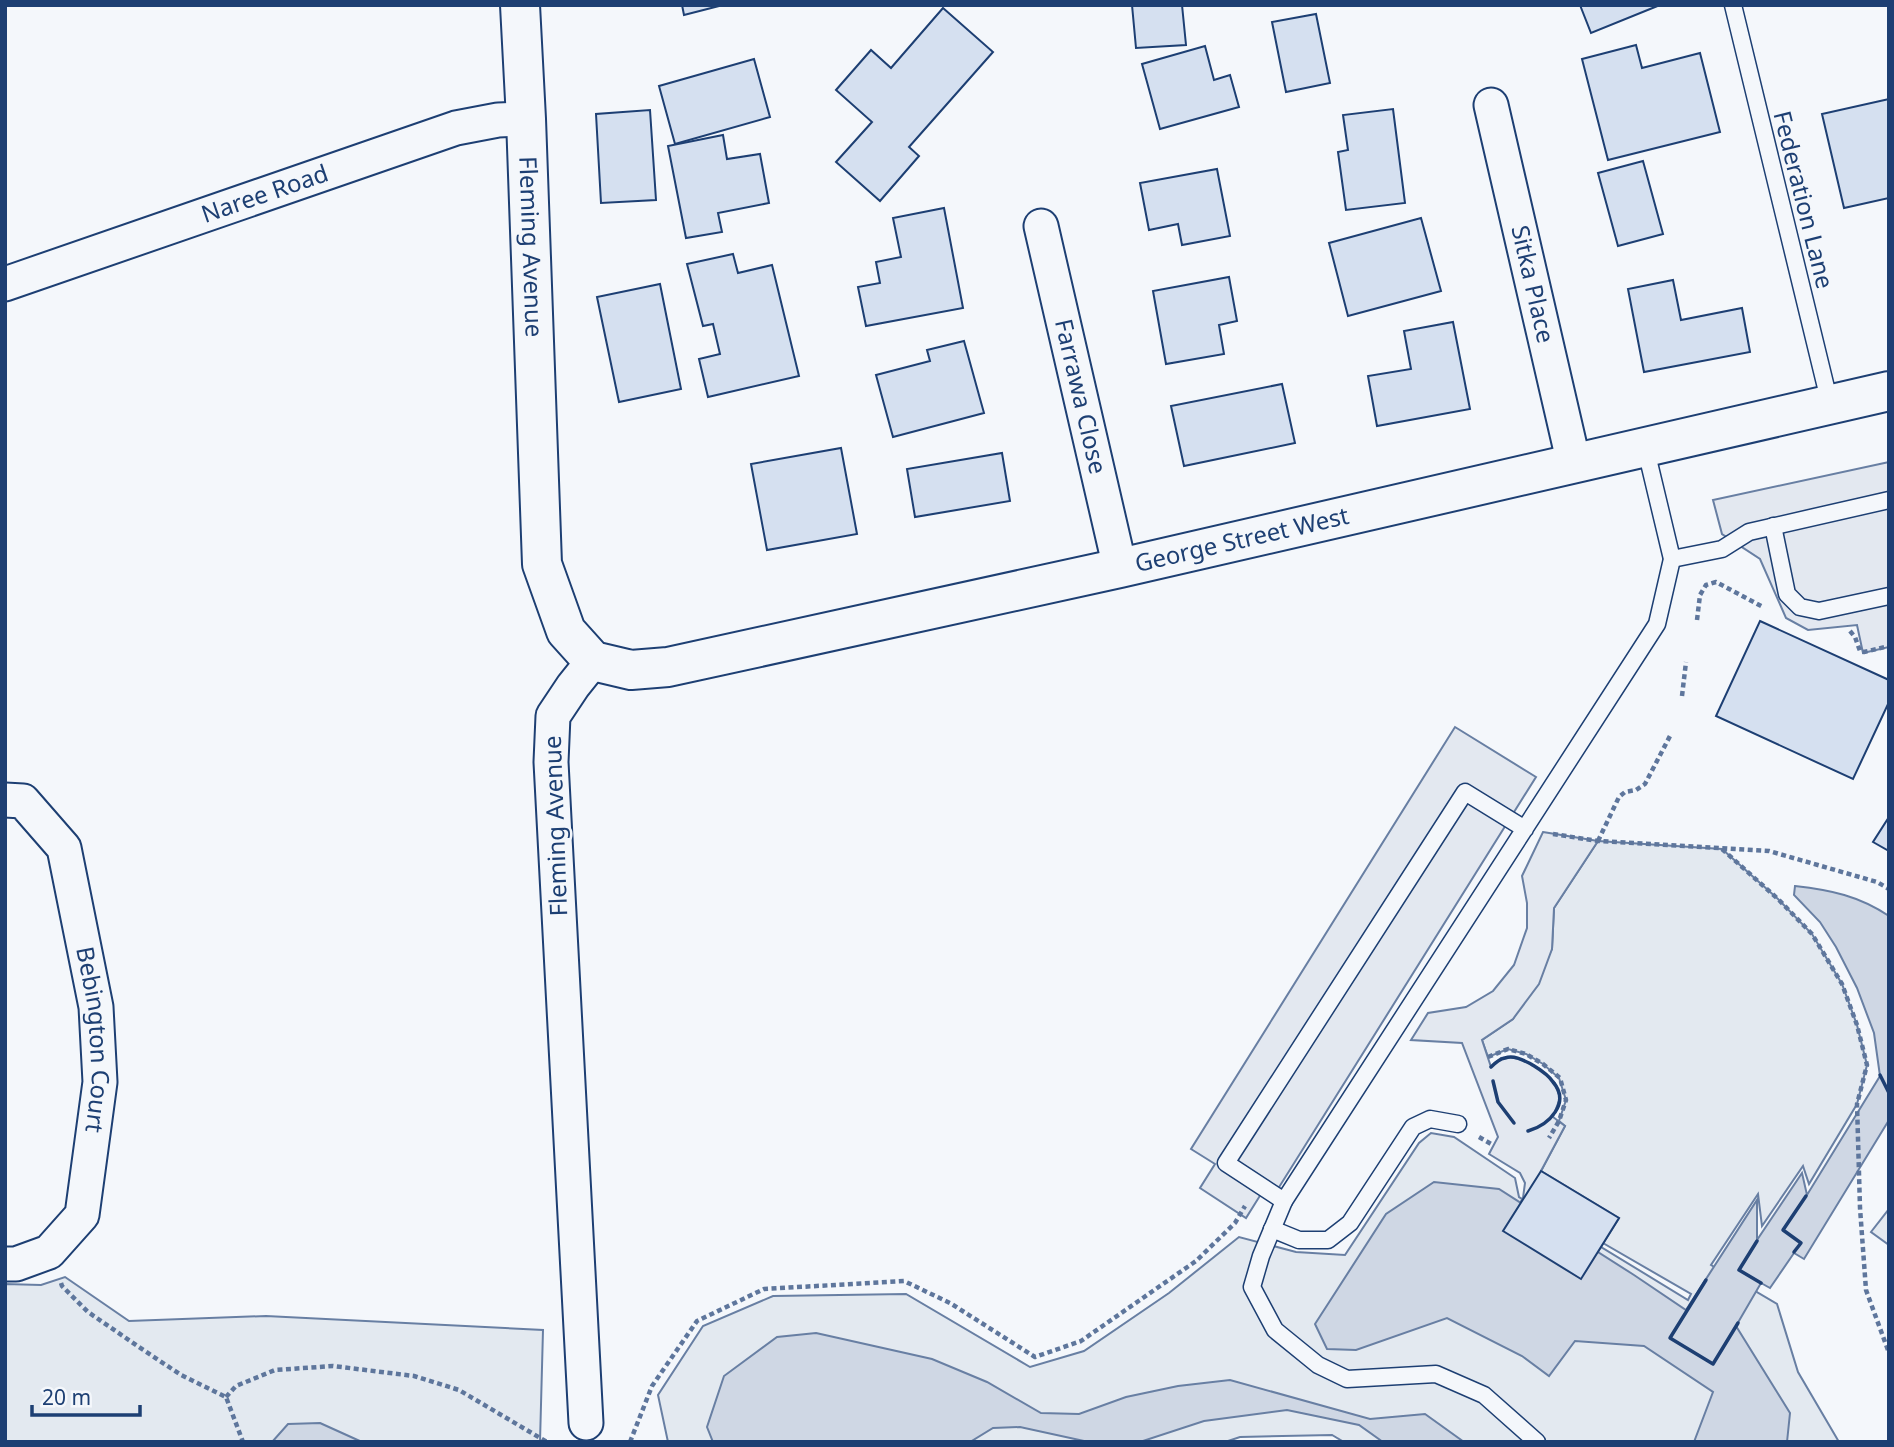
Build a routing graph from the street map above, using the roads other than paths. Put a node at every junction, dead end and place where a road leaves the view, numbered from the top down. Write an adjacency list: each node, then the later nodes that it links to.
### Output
1 (520, 5): 4 (street, Fleming Avenue)
2 (1733, 5): 8 (lane, Federation Lane)
3 (1491, 105): 10 (street, Sitka Place)
4 (526, 119): 6 (street, Naree Road); 16 (street, Fleming Avenue)
5 (1041, 226): 14 (street, Farrawa Close)
6 (5, 284)
7 (1889, 391): 8 (street, George Street West)
8 (1830, 405): 9 (street, George Street West)
9 (1645, 446): 10 (street, George Street West); 13 (lane)
10 (1574, 464): 14 (street, George Street West)
11 (1889, 500): 12 (lane)
12 (1773, 526): 13 (lane); 15 (lane)
13 (1672, 559): 18 (lane)
14 (1120, 568): 16 (street, George Street West)
15 (1889, 596)
16 (593, 661): 23 (street, Fleming Avenue)
17 (5, 800): 22 (street, Bebington Court)
18 (1525, 829): 20 (lane); 20 (lane)
19 (1458, 1124): 21 (lane)
20 (1284, 1201): 21 (lane)
21 (1272, 1229): 24 (lane)
22 (5, 1264)
23 (586, 1423)
24 (1537, 1442)

